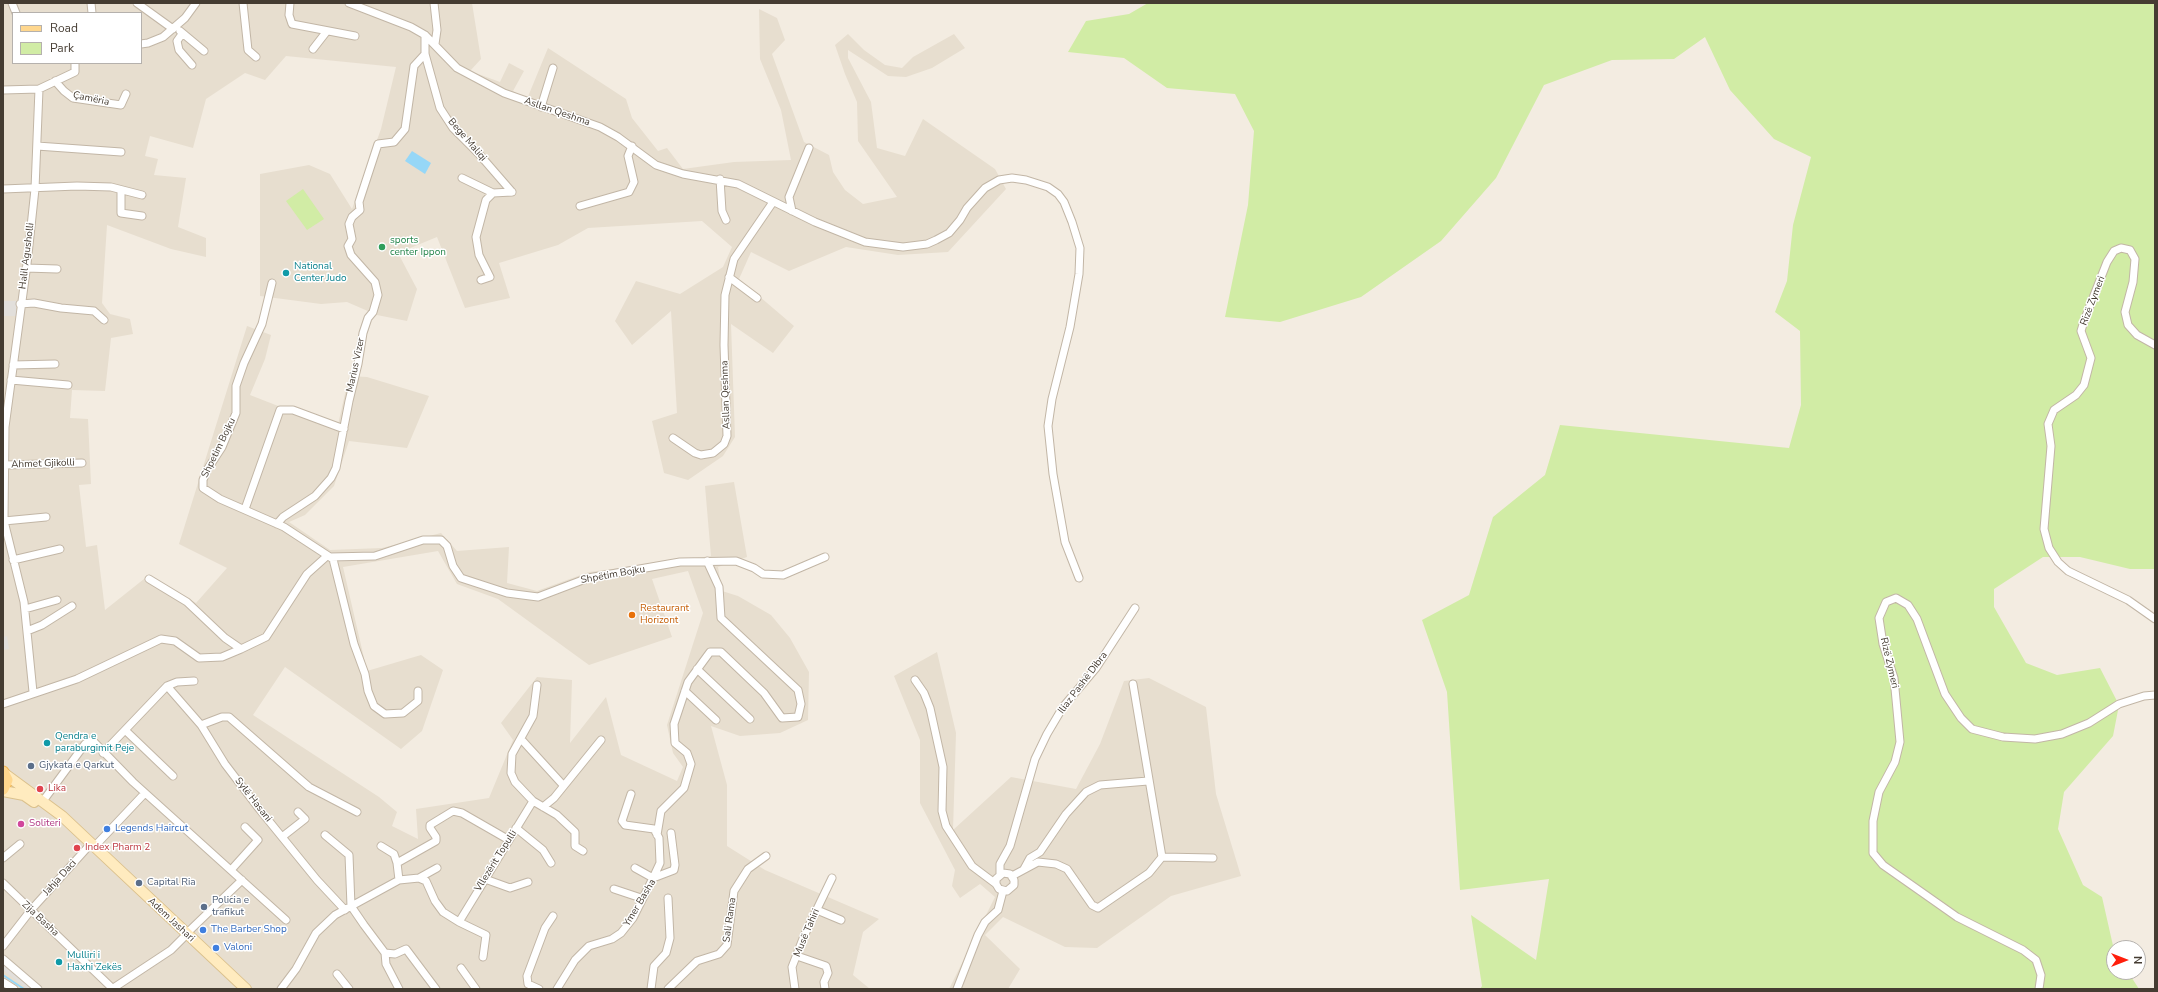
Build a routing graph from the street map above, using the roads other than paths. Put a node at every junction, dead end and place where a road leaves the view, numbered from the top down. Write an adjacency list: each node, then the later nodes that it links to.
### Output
1 (137, 3): 7 (street)
2 (196, 3): 7 (street)
3 (243, 3): 17 (street)
4 (290, 3): 8 (street)
5 (349, 3): 10 (street, Asllan Qeshma)
6 (434, 3): 13 (street)
7 (174, 28): 9 (street); 12 (street)
8 (327, 31): 11 (street); 14 (street)
9 (182, 34): 15 (street); 19 (street)
10 (425, 35): 13 (street, Asllan Qeshma); 16 (street, Bege Maliqi)
11 (355, 36)
12 (142, 44)
13 (435, 44): 25 (street, Asllan Qeshma)
14 (313, 49)
15 (204, 51)
16 (425, 54): 35 (street, Bege Maliqi); 56 (street, Marius Vizer)
17 (256, 57)
18 (75, 64): 21 (street)
19 (192, 65)
20 (554, 68): 25 (street)
21 (55, 81): 22 (street); 24 (street, Çamëria)
22 (39, 89): 23 (street); 26 (street, Halil Agusholli)
23 (3, 90)
24 (126, 94)
25 (541, 107): 27 (street, Asllan Qeshma)
26 (37, 146): 29 (street); 33 (street, Halil Agusholli)
27 (632, 146): 31 (street, Asllan Qeshma); 38 (street)
28 (809, 148): 39 (street)
29 (121, 152)
30 (462, 178): 35 (street)
31 (720, 179): 37 (street, Asllan Qeshma); 41 (street)
32 (3, 189): 33 (street)
33 (34, 189): 34 (street); 42 (street, Halil Agusholli)
34 (121, 190): 36 (street); 40 (street)
35 (493, 193): 45 (street)
36 (142, 195)
37 (773, 202): 39 (street, Asllan Qeshma); 44 (street, Asllan Qeshma)
38 (580, 206)
39 (792, 211): 69 (street, Asllan Qeshma)
40 (142, 216)
41 (726, 220)
42 (26, 268): 43 (street); 48 (street, Halil Agusholli)
43 (57, 269)
44 (729, 278): 47 (street); 57 (street, Asllan Qeshma)
45 (481, 280)
46 (272, 283): 60 (street, Shpetim Bojku)
47 (757, 298)
48 (20, 304): 49 (street); 52 (street, Halil Agusholli)
49 (104, 320)
50 (2155, 344): 75 (street, Rizë Zymeri)
51 (55, 364): 52 (street)
52 (13, 365): 53 (street, Halil Agusholli)
53 (10, 380): 54 (street); 55 (street, Halil Agusholli)
54 (68, 385)
55 (4, 427): 59 (street, Ahmet Gjikolli)
56 (344, 429): 60 (street); 63 (street, Marius Vizer)
57 (673, 438)
58 (82, 463): 59 (street, Ahmet Gjikolli)
59 (4, 465): 62 (street, Ahmet Gjikolli)
60 (245, 509): 63 (street, Shpetim Bojku)
61 (46, 517): 62 (street)
62 (4, 522): 67 (street, Ahmet Gjikolli)
63 (277, 524): 65 (street, Shpetim Bojku)
64 (60, 550): 67 (street)
65 (329, 556): 68 (street, Shpëtim Bojku); 77 (street); 84 (street)
66 (825, 557): 68 (street, Shpëtim Bojku)
67 (13, 560): 74 (street, Ahmet Gjikolli)
68 (707, 561): 78 (street)
69 (1079, 578)
70 (149, 579): 77 (street)
71 (57, 600): 74 (street)
72 (72, 606): 76 (street)
73 (1135, 608): 129 (street, Iliaz Pashë Dibra)
74 (25, 609): 76 (street, Ahmet Gjikolli)
75 (2155, 619)
76 (27, 631): 86 (street, Ahmet Gjikolli)
77 (241, 649): 86 (street)
78 (697, 669): 85 (street); 89 (street)
79 (915, 680): 139 (street)
80 (194, 681): 83 (street)
81 (1133, 684): 98 (street)
82 (537, 685): 93 (street)
83 (168, 686): 91 (street, Sylë Hasani); 92 (street)
84 (418, 691)
85 (685, 691): 90 (street); 111 (street)
86 (33, 692): 88 (street)
87 (2155, 695): 177 (street, Rizë Zymeri)
88 (3, 704)
89 (750, 719)
90 (716, 720)
91 (201, 725): 107 (street); 113 (street, Sylë Hasani)
92 (125, 730): 95 (street); 97 (street)
93 (520, 739): 99 (street); 104 (street)
94 (601, 740): 99 (street)
95 (103, 753): 101 (street); 103 (street)
96 (4, 773): 100 (main road); 103 (main road, Adem Jashari)
97 (173, 776)
98 (1148, 781): 120 (street); 127 (street)
99 (564, 785): 105 (street)
100 (3, 790): 117 (main road, Adem Jashari)
101 (145, 792): 117 (street, Jahja Daci); 128 (street)
102 (631, 794): 111 (street)
103 (43, 801): 117 (main road, Adem Jashari)
104 (533, 801): 105 (street); 109 (street, Vllezërit Topulli)
105 (543, 807): 118 (street)
106 (298, 812): 113 (street)
107 (357, 812)
108 (245, 826): 128 (street)
109 (516, 828): 114 (street, Vllezërit Topulli); 124 (street)
110 (671, 833): 132 (street, Ymer Basha)
111 (657, 834): 132 (street)
112 (325, 835): 144 (street)
113 (282, 837): 144 (street, Sylë Hasani)
114 (509, 840): 123 (street); 134 (street, Vllezërit Topulli)
115 (20, 844): 121 (street)
116 (381, 846): 123 (street)
117 (91, 848): 145 (street, Jahja Daci); 151 (main road, Adem Jashari)
118 (583, 851)
119 (766, 856): 173 (street, Sali Rama)
120 (1162, 856): 122 (street); 127 (street)
121 (3, 858)
122 (1213, 858)
123 (397, 863): 136 (street)
124 (551, 863)
125 (437, 868): 131 (street)
126 (634, 868): 132 (street)
127 (1023, 869): 130 (street)
128 (231, 870): 135 (street)
129 (1000, 874): 130 (street); 139 (street, Iliaz Pashë Dibra)
130 (1012, 876): 141 (street)
131 (419, 878): 136 (street); 150 (street)
132 (653, 878): 142 (street, Ymer Basha)
133 (832, 878): 146 (street, Musë Tahiri)
134 (485, 879): 137 (street); 150 (street, Vllezërit Topulli)
135 (242, 880): 148 (street); 151 (street)
136 (399, 880): 144 (street)
137 (528, 882)
138 (3, 884): 145 (street, Zija Basha)
139 (996, 884): 141 (street)
140 (614, 889): 142 (street)
141 (1003, 891): 176 (street)
142 (641, 898): 171 (street, Ymer Basha)
143 (668, 898): 172 (street)
144 (348, 908): 153 (street, Sylë Hasani); 165 (street)
145 (31, 910): 152 (street, Jahja Daci); 162 (street, Zija Basha)
146 (817, 910): 149 (street); 154 (street, Musë Tahiri)
147 (553, 916): 170 (street)
148 (286, 920)
149 (841, 920)
150 (459, 922): 155 (street)
151 (184, 936): 162 (street); 163 (main road, Adem Jashari); 164 (main road, Adem Jashari)
152 (3, 946)
153 (385, 953): 167 (street); 168 (street)
154 (797, 956): 174 (street, Musë Tahiri); 175 (street)
155 (484, 957)
156 (3, 959): 161 (street)
157 (461, 968): 169 (street)
158 (336, 974): 166 (street)
159 (3, 982): 160 (street)
160 (11, 988)
161 (38, 989)
162 (112, 989)
163 (238, 989)
164 (246, 989)
165 (282, 989)
166 (349, 989)
167 (399, 989)
168 (436, 989)
169 (476, 989)
170 (539, 989)
171 (557, 989)
172 (651, 989)
173 (668, 989)
174 (795, 989)
175 (825, 989)
176 (957, 989)
177 (2039, 989)

